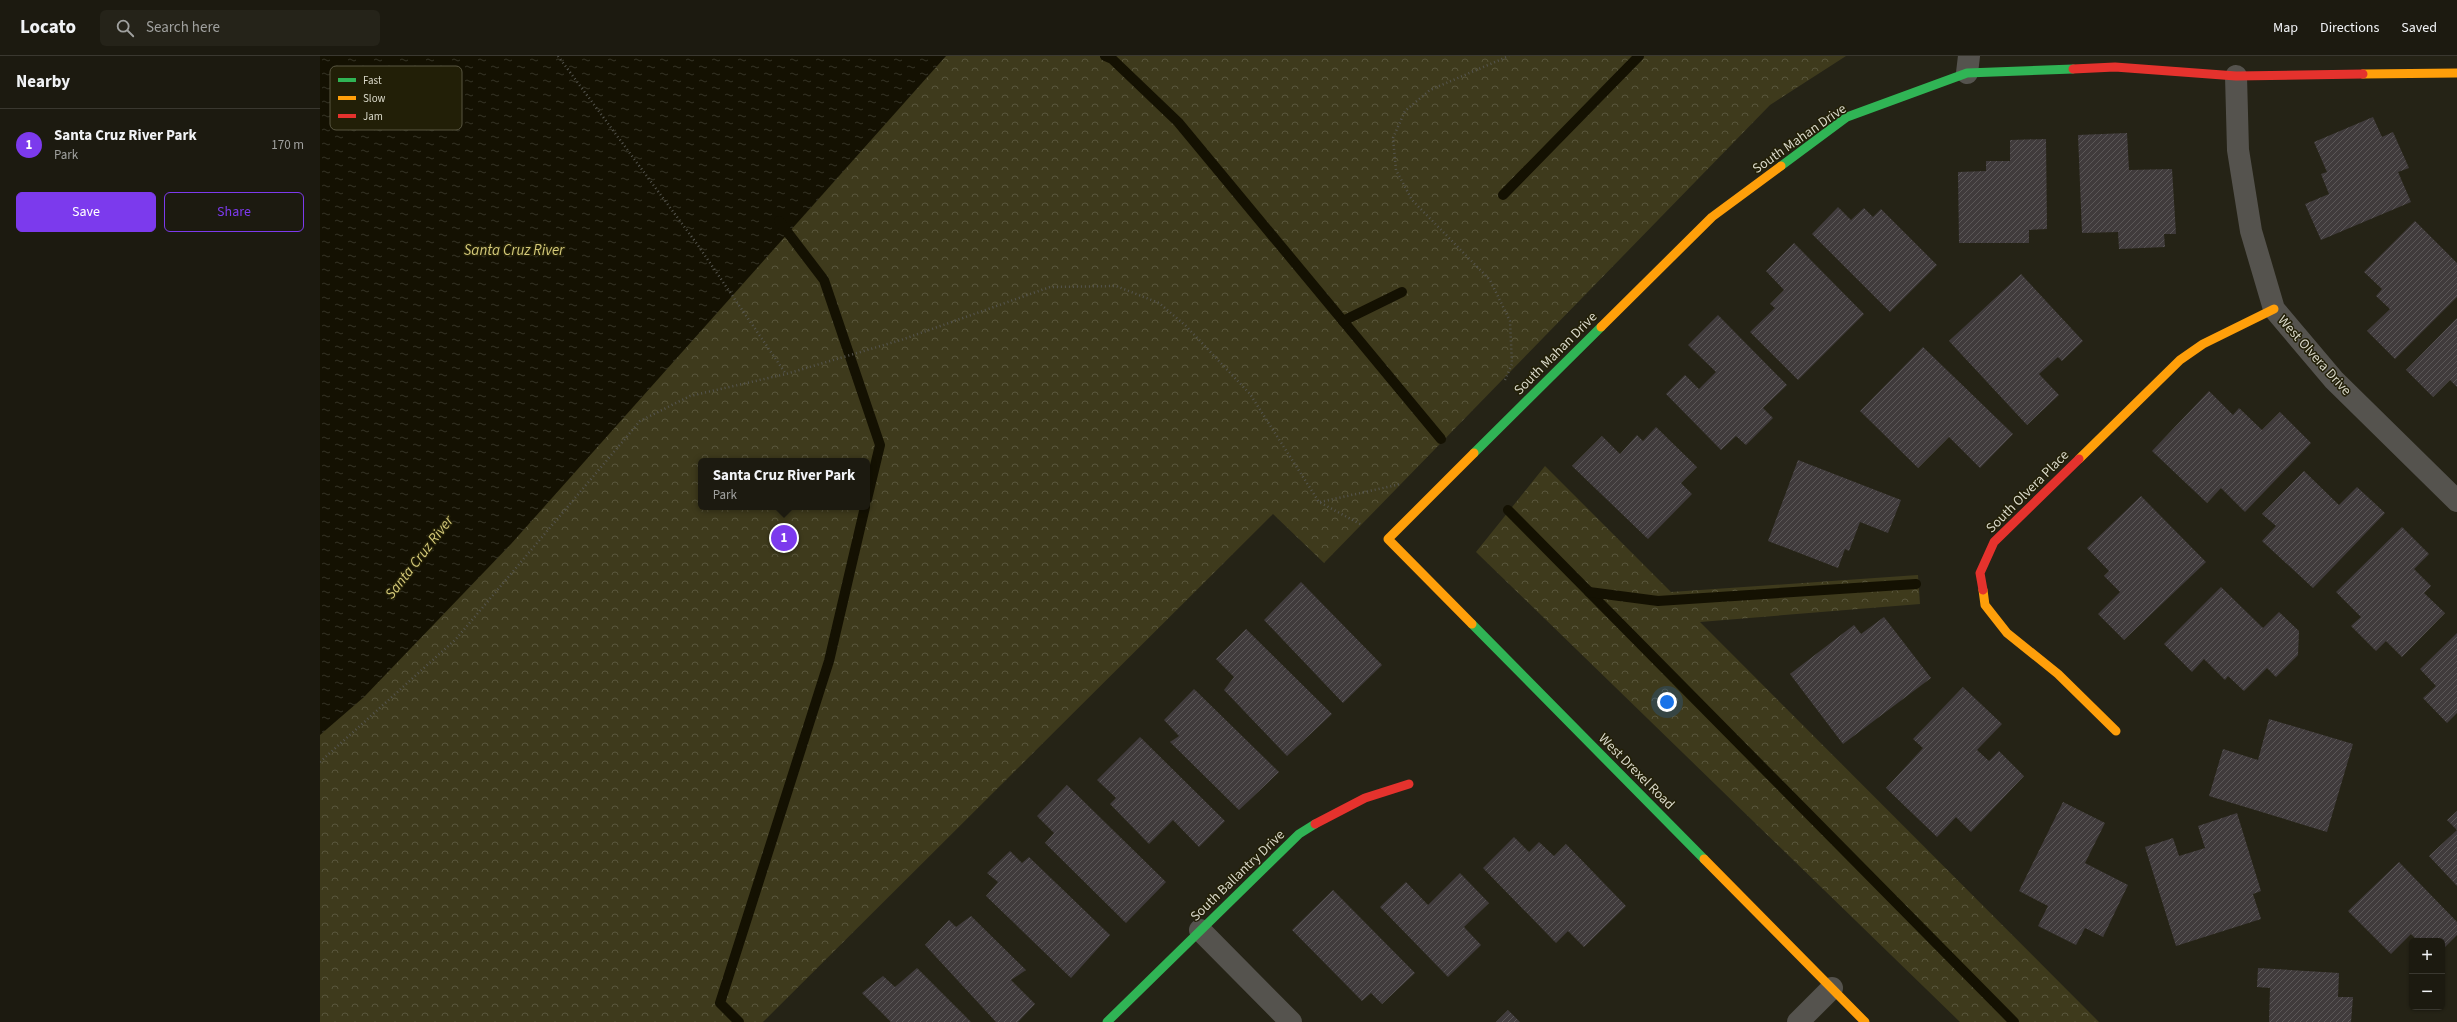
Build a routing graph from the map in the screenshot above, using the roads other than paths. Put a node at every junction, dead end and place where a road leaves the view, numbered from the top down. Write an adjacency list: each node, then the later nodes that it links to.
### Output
1 (1968, 65): 3 (street, South Mahan Drive); 6 (street, South Mahan Drive)
2 (2457, 73): 3 (street, South Mahan Drive)
3 (2236, 76): 4 (street, West Olvera Drive)
4 (2274, 309): 5 (street, West Olvera Drive); 7 (street, South Olvera Place)
5 (2457, 501)
6 (1388, 539): 10 (street, West Drexel Road)
7 (2116, 731)
8 (1409, 784): 9 (street, South Ballantry Drive)
9 (1200, 930): 11 (street, South Ballantry Drive); 12 (street)
10 (1832, 988): 13 (street); 14 (street, West Drexel Road)
11 (1108, 1022)
12 (1291, 1022)
13 (1798, 1022)
14 (1865, 1022)

